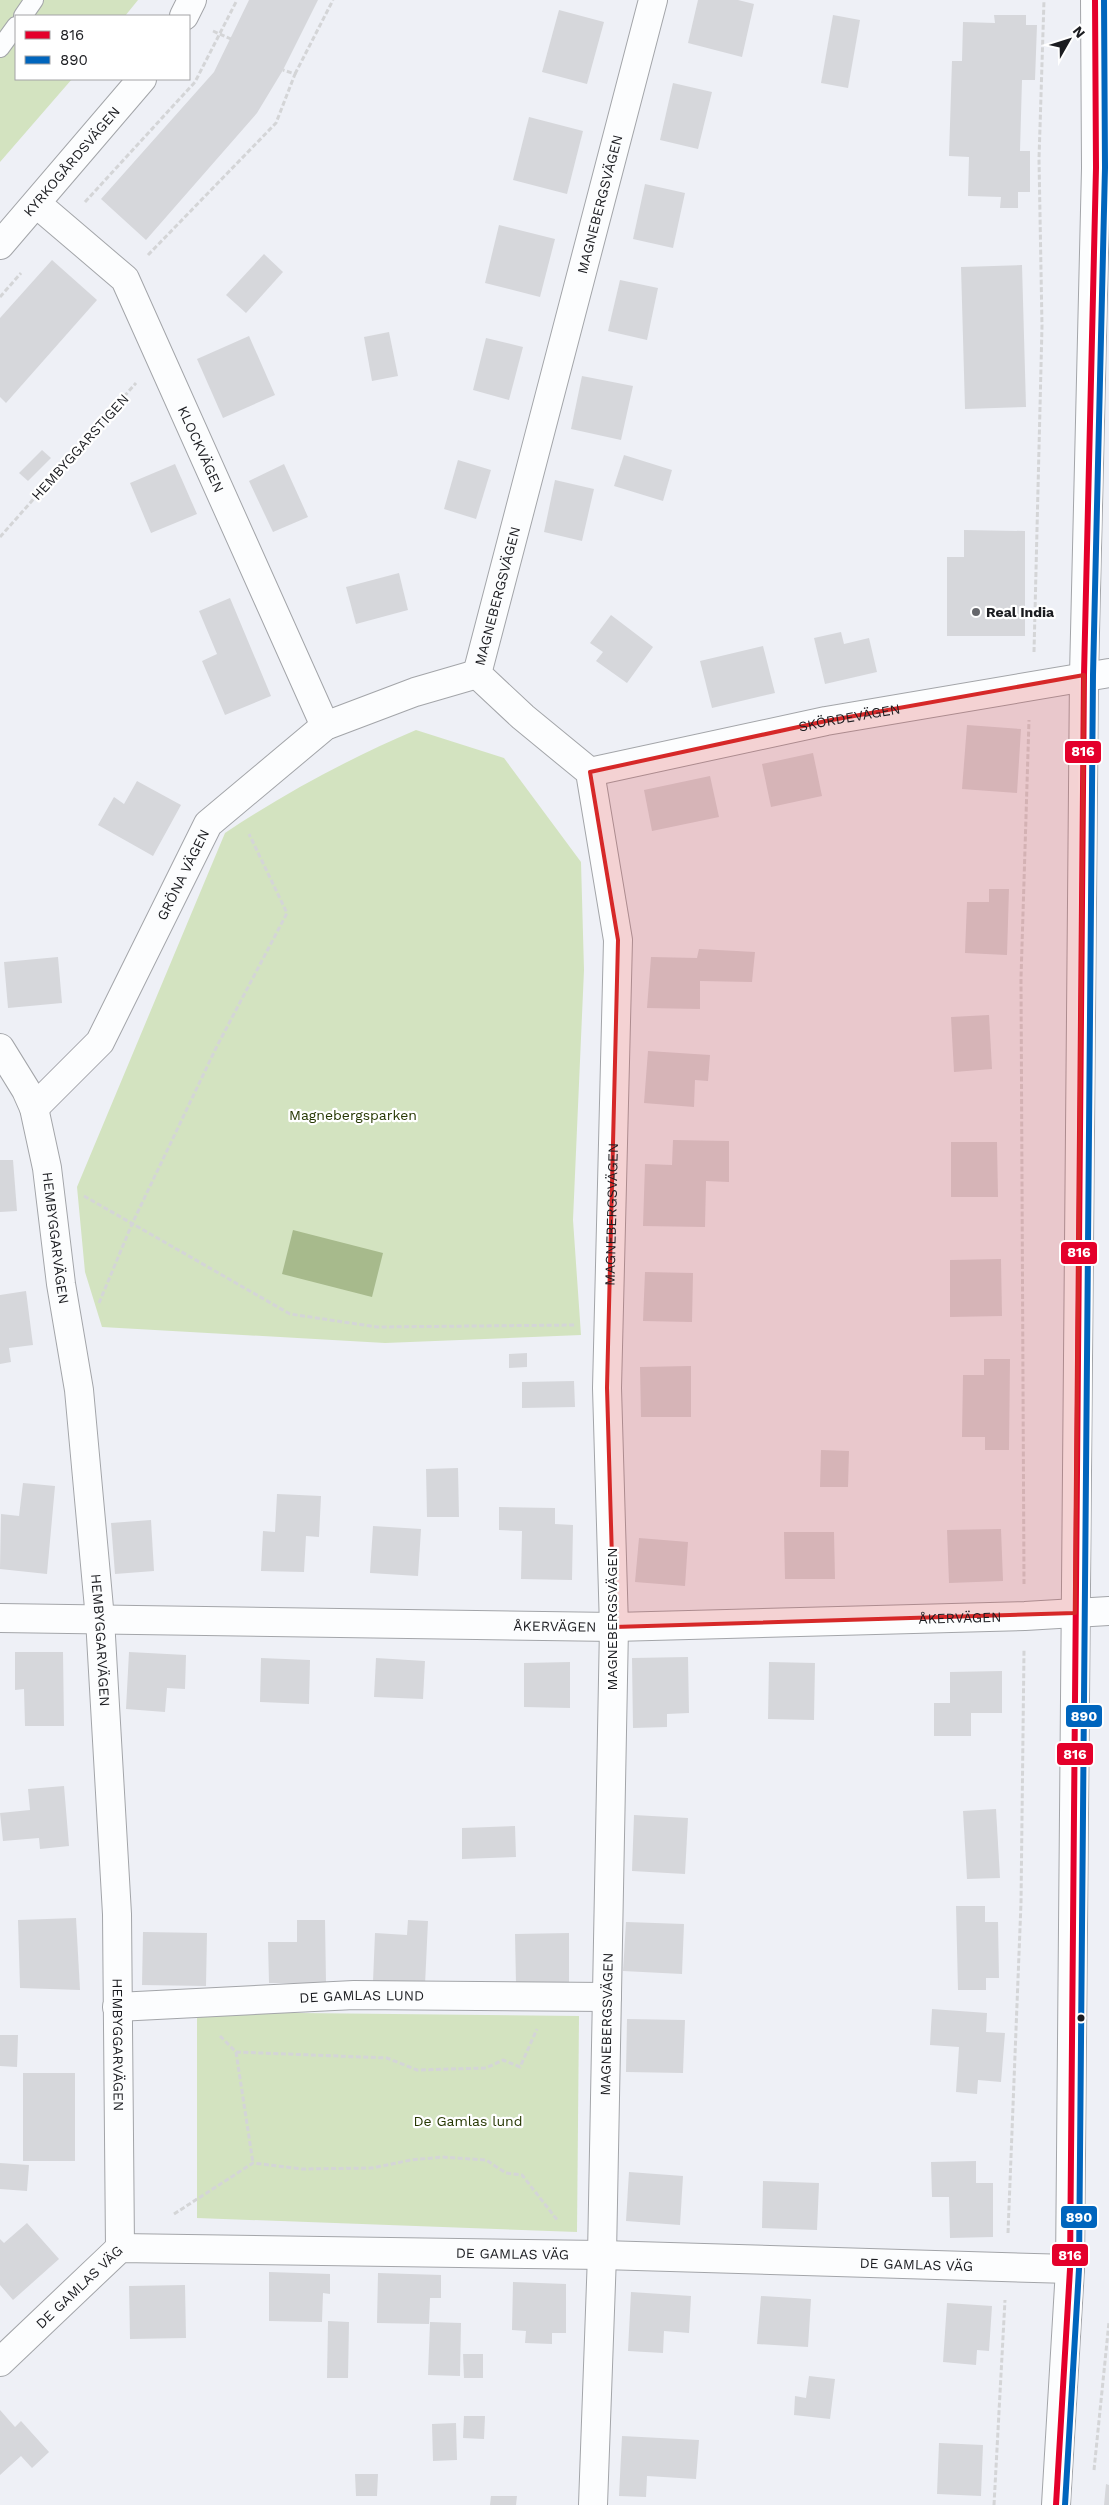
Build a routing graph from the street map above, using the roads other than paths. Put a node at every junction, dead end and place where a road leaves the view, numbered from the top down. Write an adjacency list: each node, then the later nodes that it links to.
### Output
1 (34, 0): 5 (lane)
2 (192, 0): 6 (street)
3 (653, 0): 12 (street, MAGNEBERGSVÄGEN)
4 (1096, 0): 13 (street)
5 (24, 15)
6 (184, 15)
7 (15, 27): 8 (lane)
8 (0, 48)
9 (141, 80): 10 (street, KYRKOGÅRDSVÄGEN)
10 (37, 204): 11 (street, KYRKOGÅRDSVÄGEN); 14 (street, KLOCKVÄGEN)
11 (0, 245)
12 (477, 674): 14 (street, GRÖNA VÄGEN); 15 (street, MAGNEBERGSVÄGEN)
13 (1096, 674): 15 (street, SKÖRDEVÄGEN); 19 (street)
14 (325, 726): 17 (street, GRÖNA VÄGEN)
15 (590, 772): 22 (street, MAGNEBERGSVÄGEN)
16 (0, 1048): 17 (street, HEMBYGGARVÄGEN)
17 (34, 1108): 21 (street, HEMBYGGARVÄGEN)
18 (1109, 1611): 19 (street, ÅKERVÄGEN)
19 (1075, 1613): 22 (street, ÅKERVÄGEN); 27 (street)
20 (0, 1618): 21 (street, ÅKERVÄGEN)
21 (100, 1619): 22 (street, ÅKERVÄGEN); 24 (street, HEMBYGGARVÄGEN)
22 (614, 1627): 23 (street, MAGNEBERGSVÄGEN)
23 (607, 1997): 24 (street, DE GAMLAS LUND); 26 (street, MAGNEBERGSVÄGEN)
24 (117, 2007): 25 (street, HEMBYGGARVÄGEN)
25 (120, 2248): 26 (street, DE GAMLAS VÄG); 28 (street, DE GAMLAS VÄG)
26 (593, 2255): 27 (street, DE GAMLAS VÄG); 29 (street, MAGNEBERGSVÄGEN)
27 (1070, 2269): 30 (street)
28 (0, 2362)
29 (593, 2505)
30 (1056, 2505)

